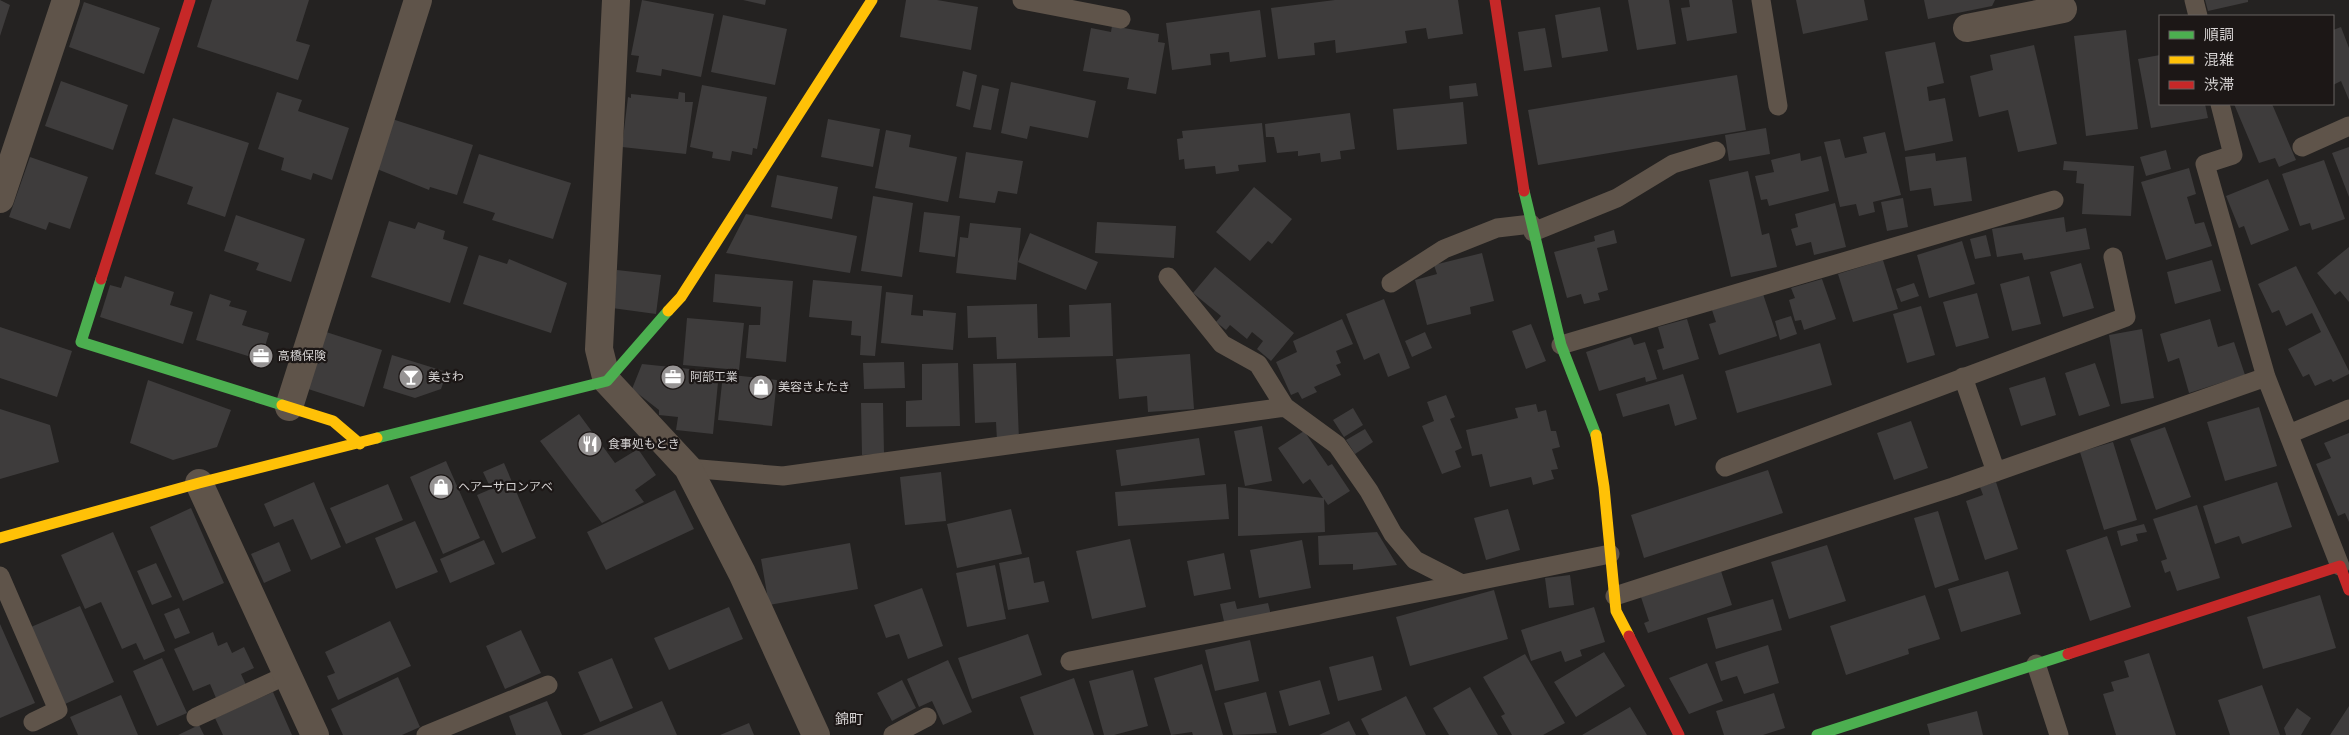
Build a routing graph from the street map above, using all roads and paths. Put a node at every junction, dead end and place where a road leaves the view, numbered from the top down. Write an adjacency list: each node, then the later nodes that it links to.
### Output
1 (66, 0): 20 (street)
2 (190, 0): 30 (street)
3 (418, 0): 30 (street)
4 (616, 0): 29 (street)
5 (872, 0): 29 (street)
6 (1022, 0): 13 (lane)
7 (1495, 0): 22 (street)
8 (1761, 0): 16 (lane)
9 (2194, 0): 12 (lane)
10 (2029, 8): 11 (street); 14 (street)
11 (2063, 9)
12 (2198, 15)
13 (1121, 19)
14 (1967, 28)
15 (2220, 105): 27 (lane)
16 (1778, 106)
17 (2349, 126): 18 (lane)
18 (2302, 147)
19 (1716, 151): 22 (lane)
20 (0, 199)
21 (2054, 200): 26 (lane)
22 (1532, 228): 25 (lane); 26 (street)
23 (2113, 257): 28 (lane)
24 (1168, 277): 31 (lane)
25 (1391, 283)
26 (1562, 345): 40 (street)
27 (2266, 377): 33 (lane); 37 (lane)
28 (1963, 378): 35 (lane); 37 (lane)
29 (607, 382): 34 (street); 36 (street)
30 (289, 407): 34 (street)
31 (1285, 408): 36 (lane); 43 (lane)
32 (2349, 409): 33 (lane)
33 (2289, 434): 41 (lane)
34 (360, 444): 38 (street)
35 (1725, 467)
36 (688, 468): 55 (street)
37 (1996, 472): 45 (lane)
38 (199, 483): 39 (street); 48 (street)
39 (0, 538)
40 (1610, 554): 43 (lane); 45 (street)
41 (2340, 566): 44 (street); 47 (street)
42 (0, 576): 52 (lane)
43 (1462, 584): 46 (lane)
44 (2349, 590)
45 (1615, 596): 57 (street)
46 (1070, 661)
47 (2036, 664): 58 (street); 59 (lane)
48 (289, 674): 50 (lane); 53 (street)
49 (548, 685): 54 (lane)
50 (196, 717)
51 (927, 717): 56 (lane)
52 (33, 722)
53 (315, 735)
54 (426, 735)
55 (816, 735)
56 (893, 735)
57 (1679, 735)
58 (1817, 735)
59 (2059, 735)

